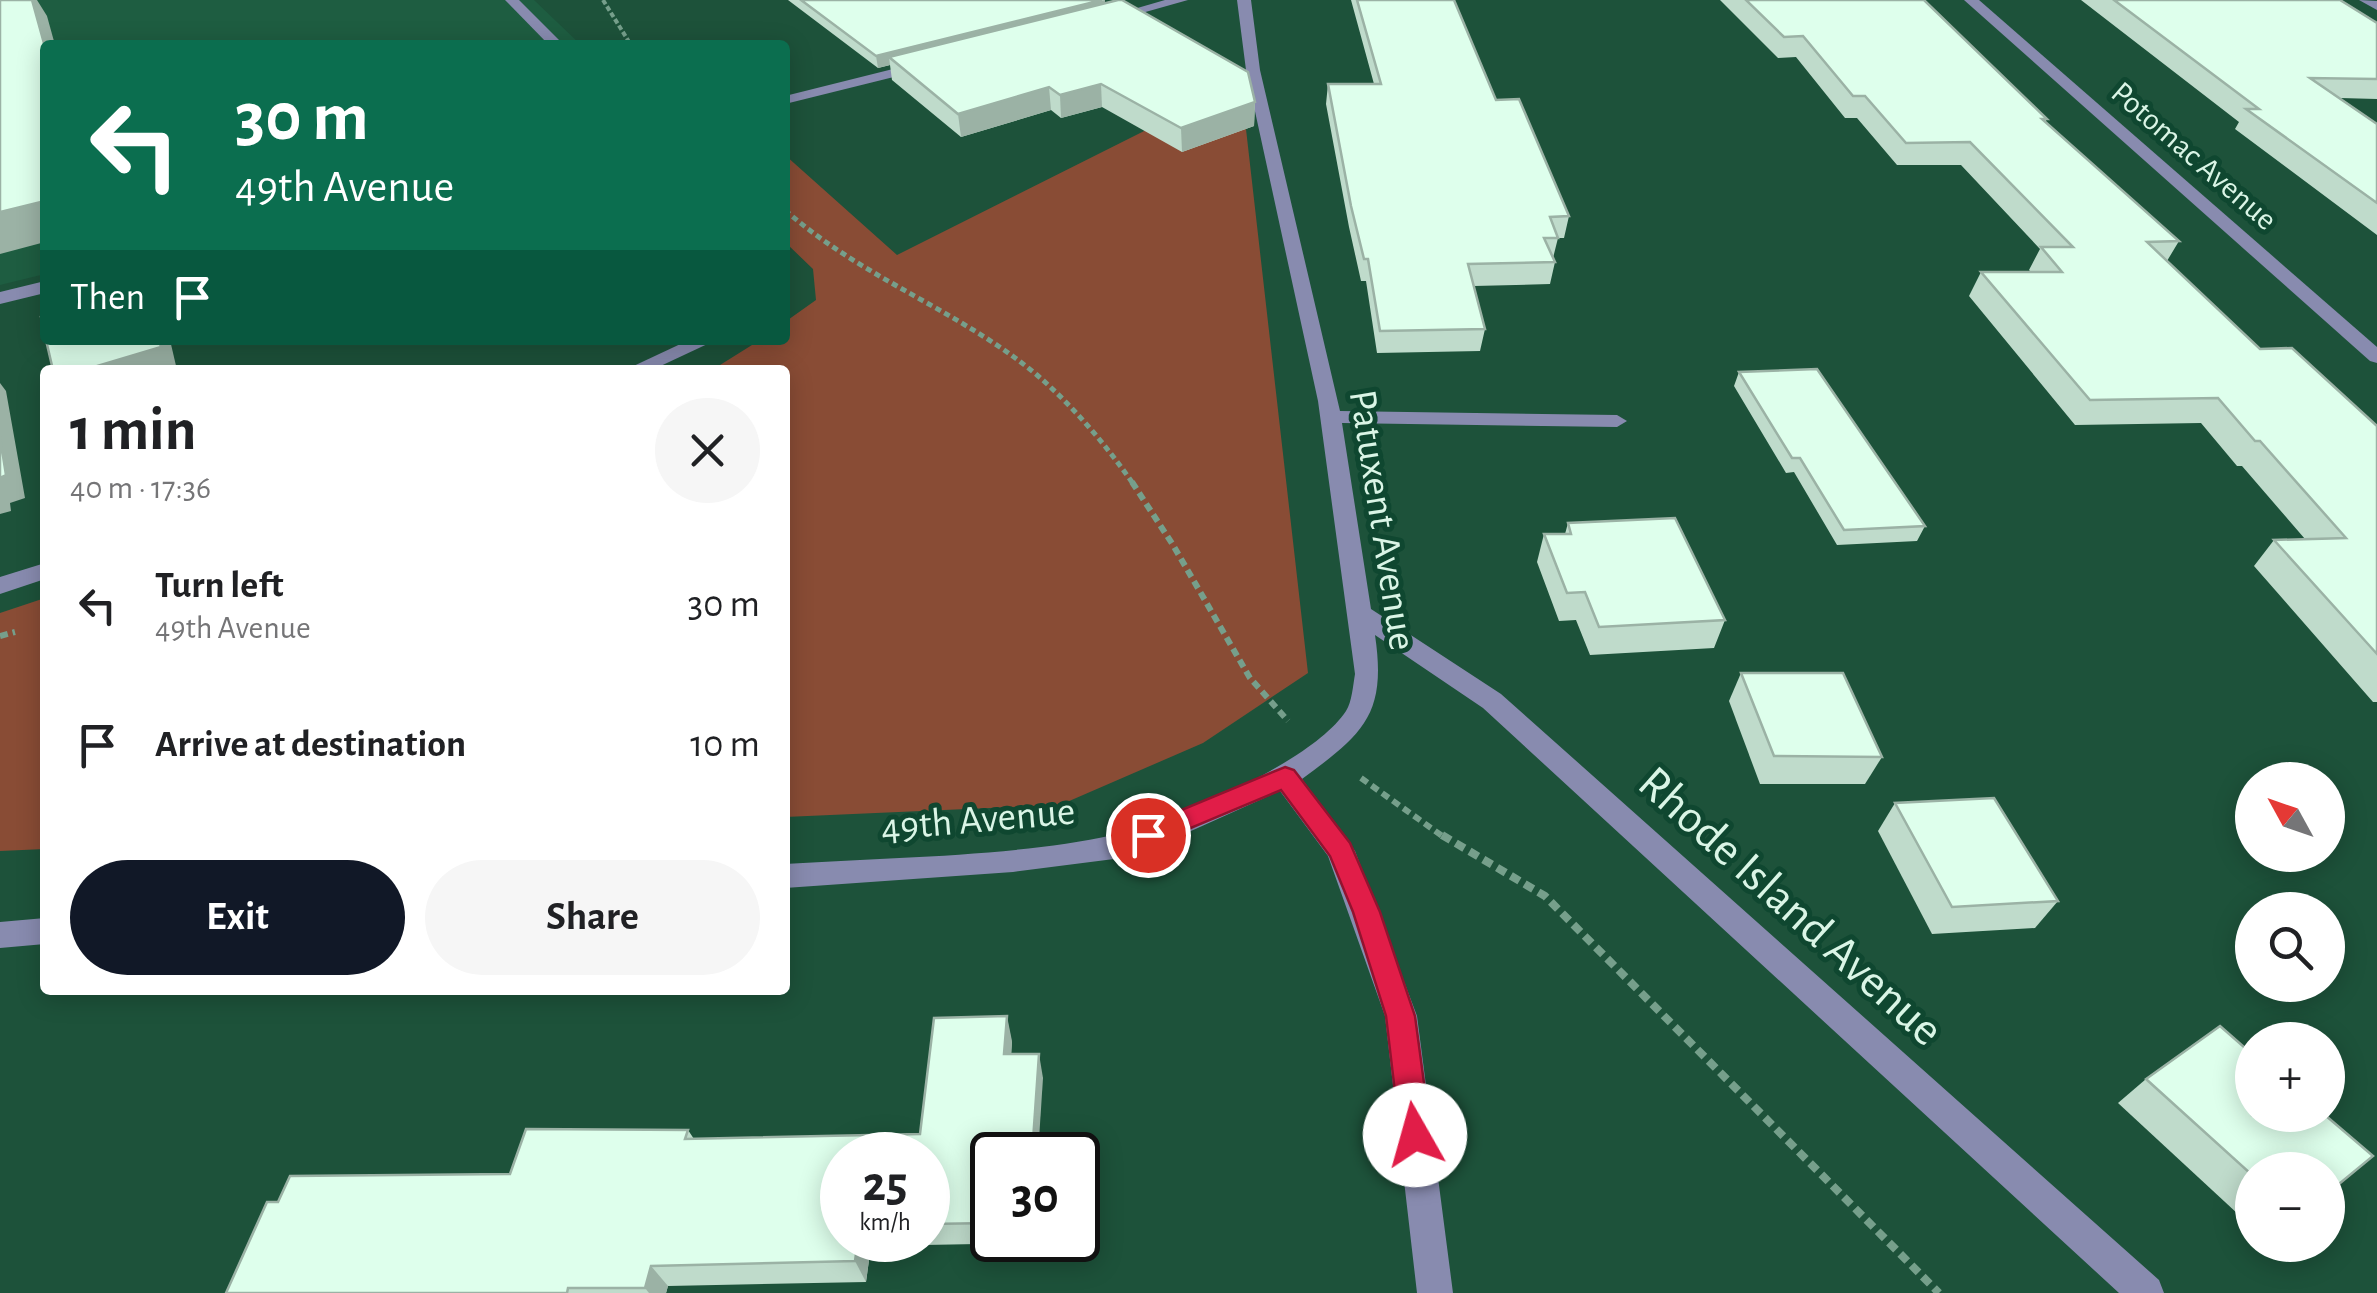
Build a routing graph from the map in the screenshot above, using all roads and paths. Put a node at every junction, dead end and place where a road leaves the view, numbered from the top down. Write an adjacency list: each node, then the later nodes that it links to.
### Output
1 (512, 0): 9 (street)
2 (602, 0): 10 (path)
3 (1181, 0): 8 (street)
4 (1244, 0): 18 (street, Patuxent Avenue)
5 (1971, 0): 16 (street, Potomac Avenue)
6 (2366, 0): 7 (street)
7 (2377, 6)
8 (1088, 24)
9 (552, 40)
10 (628, 40)
11 (940, 61): 12 (street)
12 (790, 99)
13 (40, 287): 14 (street)
14 (0, 298)
15 (694, 345): 17 (street)
16 (2377, 357)
17 (647, 365)
18 (1330, 417): 19 (street); 22 (street, Patuxent Avenue)
19 (1617, 421)
20 (40, 573): 21 (street)
21 (0, 586)
22 (1356, 611): 25 (street, Patuxent Avenue); 30 (street, Rhode Island Avenue)
23 (15, 632): 24 (path)
24 (0, 636)
25 (1285, 777): 26 (street, 49th Avenue); 29 (street)
26 (790, 876)
27 (40, 931): 28 (street)
28 (0, 934)
29 (1435, 1293)
30 (2146, 1293)

